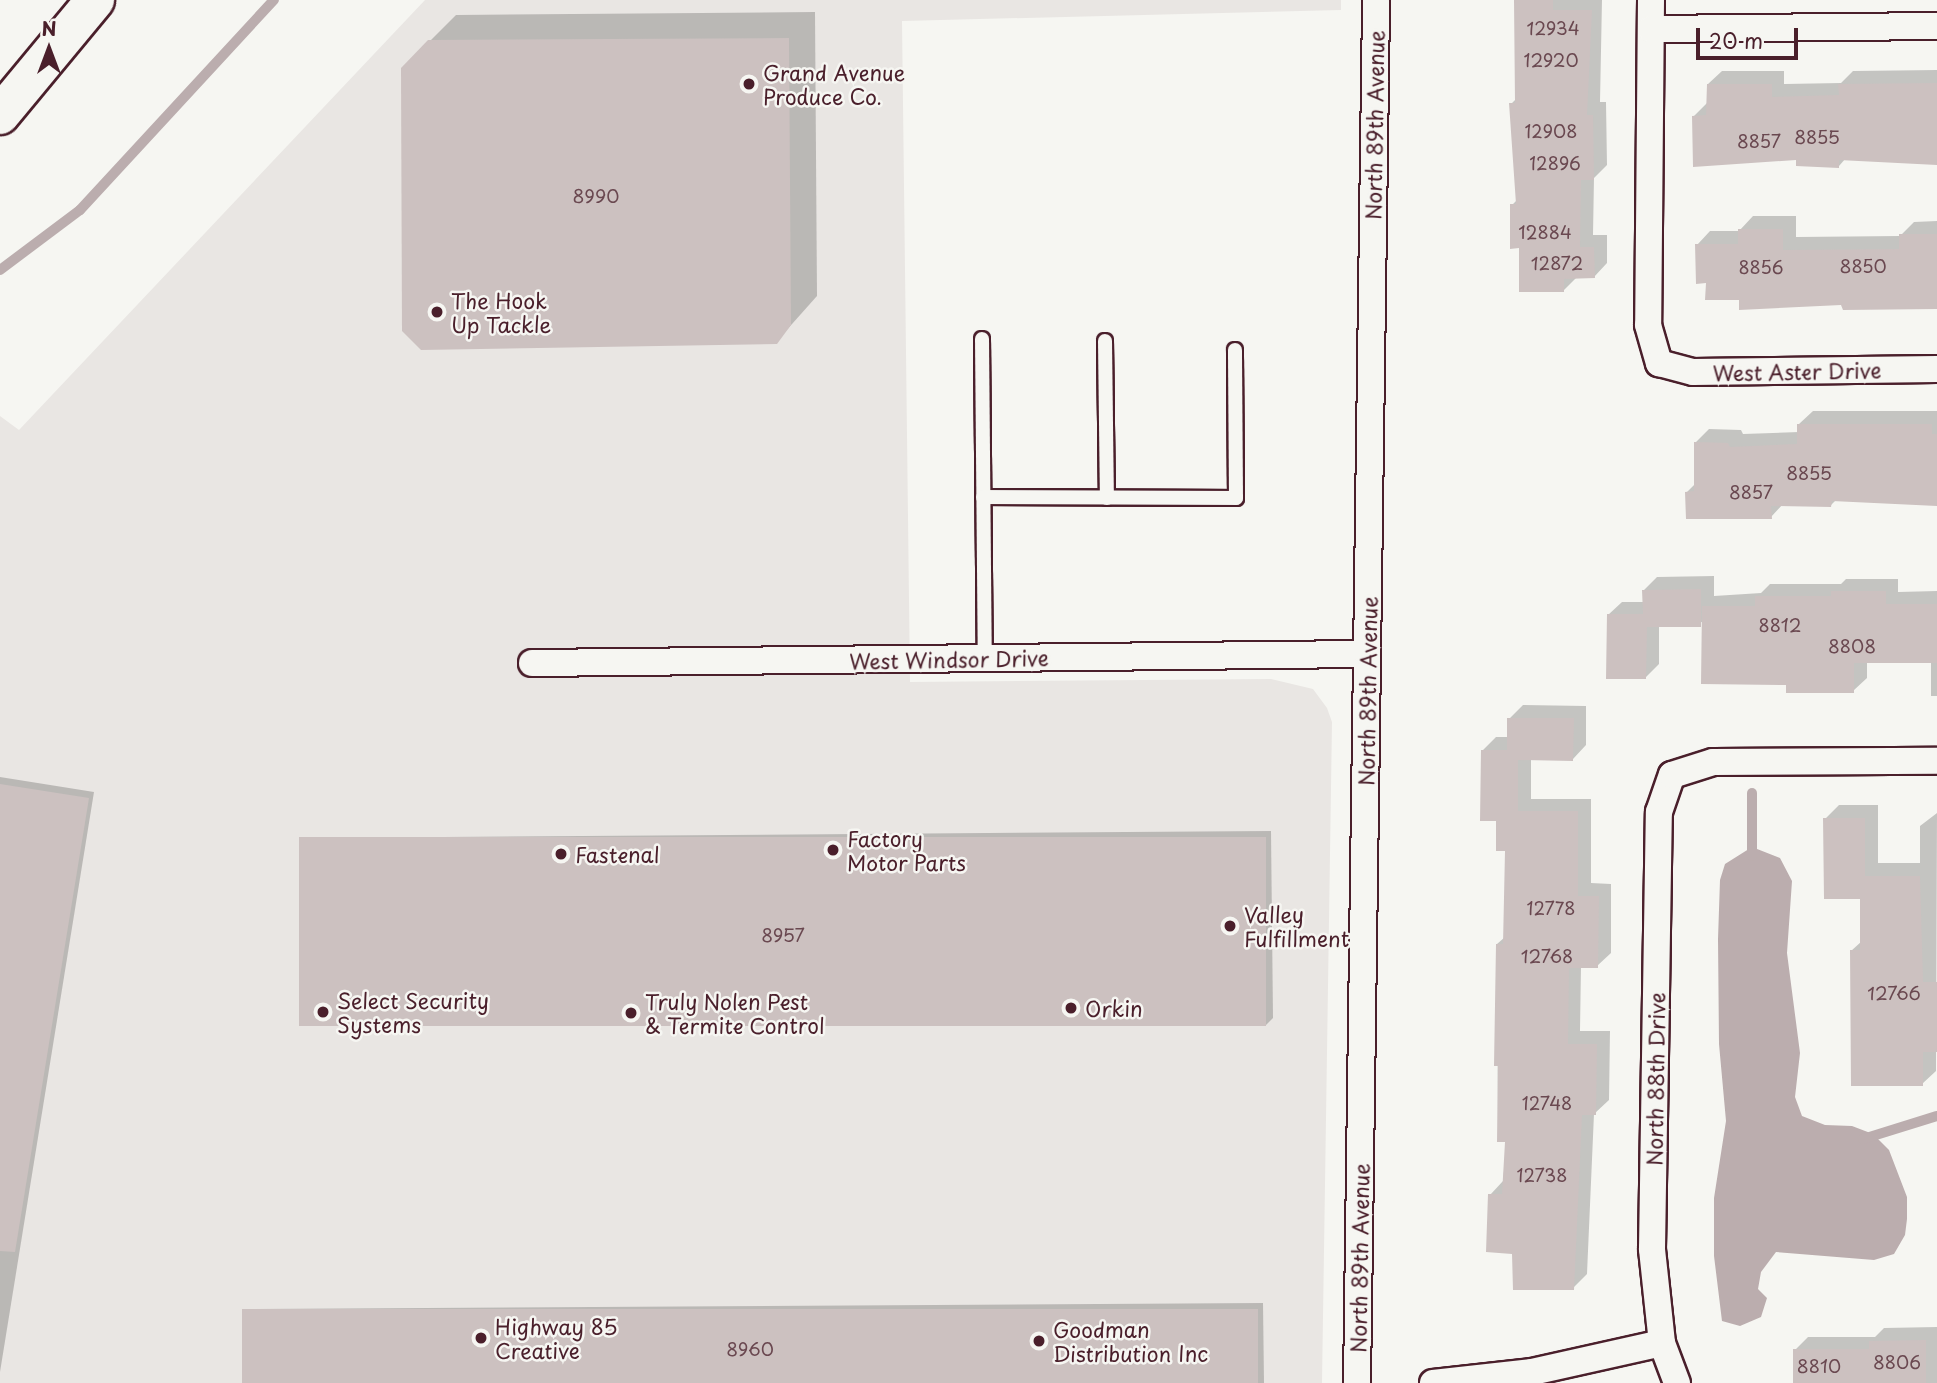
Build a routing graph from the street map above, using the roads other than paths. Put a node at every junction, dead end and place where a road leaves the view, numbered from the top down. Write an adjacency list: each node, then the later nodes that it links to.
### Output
1 (95, 0): 6 (highway)
2 (1376, 0): 13 (street, North 89th Avenue)
3 (1651, 0): 5 (street)
4 (1937, 26): 5 (street)
5 (1651, 29): 10 (street, West Aster Drive)
6 (0, 115)
7 (982, 339): 11 (lane)
8 (1105, 341): 12 (lane)
9 (1235, 350): 12 (lane)
10 (1937, 369)
11 (983, 497): 12 (lane); 14 (lane)
12 (1107, 498)
13 (1367, 654): 14 (street, West Windsor Drive); 18 (street, North 89th Avenue)
14 (985, 658): 15 (street, West Windsor Drive)
15 (532, 663)
16 (1937, 761): 17 (street, North 88th Drive)
17 (1662, 1343): 19 (street); 20 (street, North 88th Drive)
18 (1357, 1383)
19 (1433, 1383)
20 (1677, 1383)

